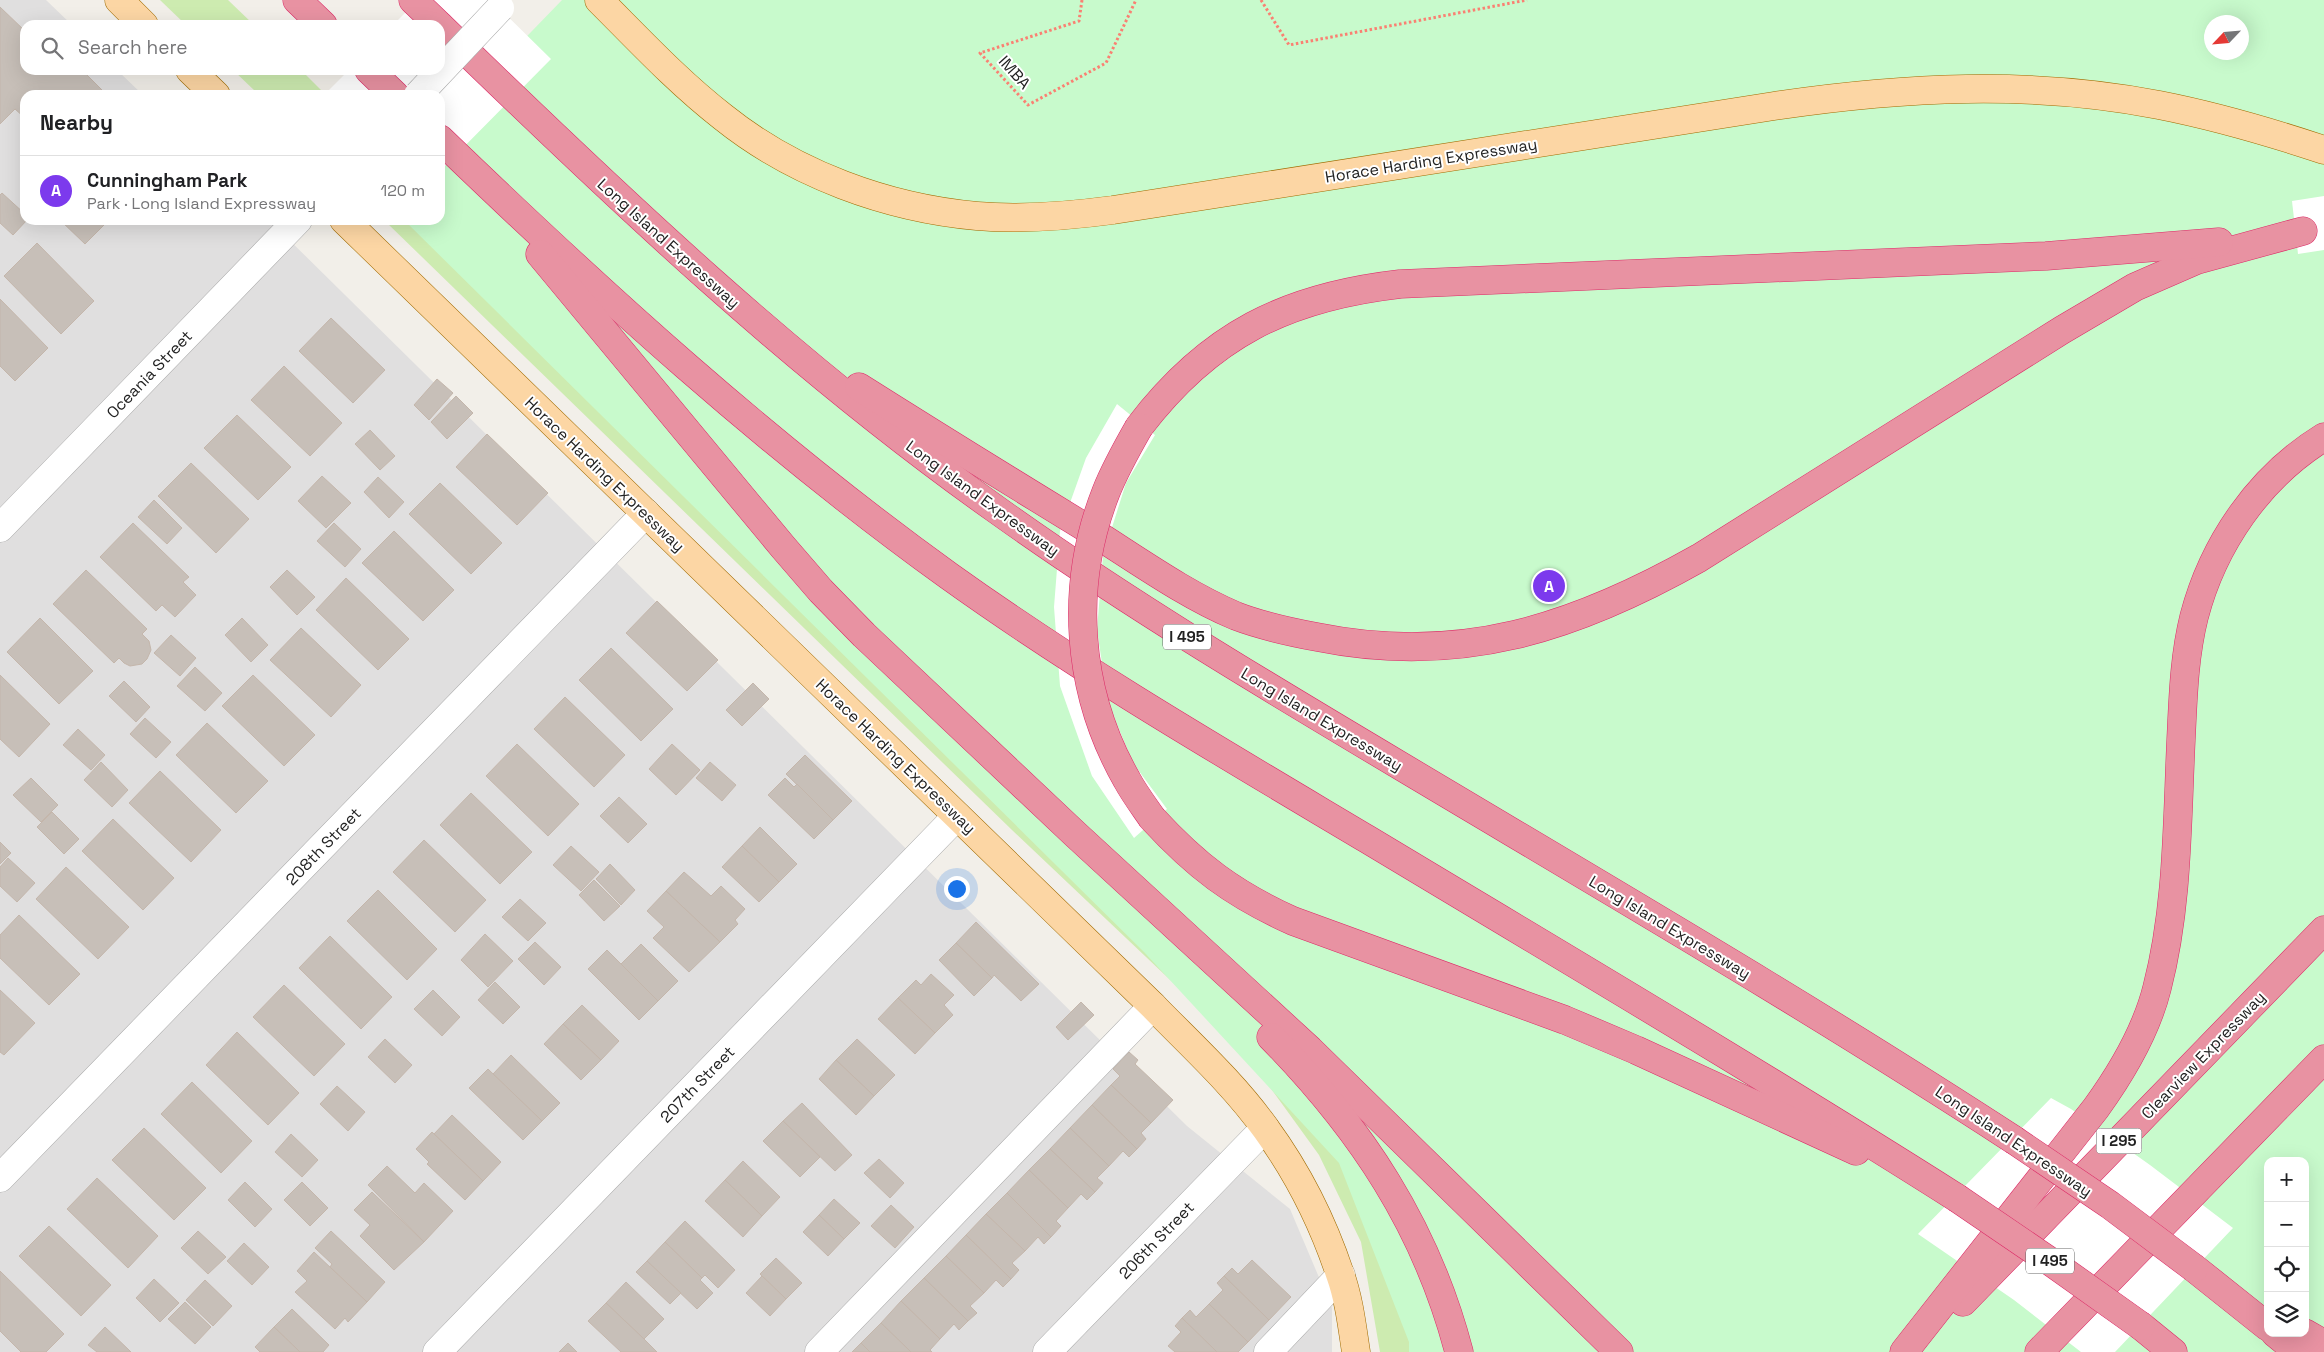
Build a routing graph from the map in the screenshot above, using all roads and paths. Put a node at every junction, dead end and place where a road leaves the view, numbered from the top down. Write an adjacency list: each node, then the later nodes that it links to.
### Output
1 (118, 0): 10 (main road)
2 (297, 0): 11 (highway)
3 (413, 0): 12 (highway, Long Island Expressway / I 495)
4 (599, 0): 22 (main road, Horace Harding Expressway)
5 (1082, 0): 6 (path, IMBA)
6 (1136, 0)
7 (1261, 0): 8 (path)
8 (1527, 0)
9 (504, 4): 14 (street, bridge)
10 (139, 20)
11 (318, 20)
12 (433, 20)
13 (445, 32): 27 (highway, Long Island Expressway / I 495)
14 (445, 66)
15 (195, 75): 18 (main road)
16 (374, 75): 19 (highway)
17 (437, 75): 20 (street, bridge)
18 (211, 90)
19 (390, 90)
20 (423, 90)
21 (445, 143): 23 (highway, I 495)
22 (2324, 150)
23 (462, 160): 32 (highway); 38 (highway, I 495)
24 (293, 225): 30 (street, Oceania Street)
25 (349, 225): 29 (main road, Horace Harding Expressway)
26 (2313, 230): 27 (highway); 38 (highway, bridge)
27 (765, 329): 39 (highway, Long Island Expressway / I 495, bridge)
28 (2324, 437): 53 (highway)
29 (646, 513): 31 (main road, Horace Harding Expressway); 37 (street, 208th Street)
30 (0, 528)
31 (957, 816): 34 (main road, Horace Harding Expressway); 46 (street, 207th Street)
32 (1075, 834): 51 (highway); 52 (highway)
33 (2324, 930): 54 (highway, Clearview Expressway / I 295)
34 (1154, 1006): 36 (main road, Horace Harding Expressway); 47 (street)
35 (2324, 1059): 55 (highway)
36 (1265, 1128): 40 (main road, Horace Harding Expressway); 48 (street, 206th Street)
37 (0, 1178)
38 (1957, 1198): 56 (highway, I 495, bridge)
39 (2194, 1268): 41 (highway); 42 (highway, Long Island Expressway / I 495)
40 (1341, 1275): 49 (street); 50 (main road, Horace Harding Expressway)
41 (2264, 1309)
42 (2264, 1324)
43 (2309, 1335): 45 (highway)
44 (2280, 1337): 57 (highway)
45 (2324, 1344)
46 (437, 1352)
47 (818, 1352)
48 (1047, 1352)
49 (1268, 1352)
50 (1356, 1352)
51 (1459, 1352)
52 (1619, 1352)
53 (1904, 1352)
54 (1914, 1352)
55 (2040, 1352)
56 (2173, 1352)
57 (2298, 1352)

